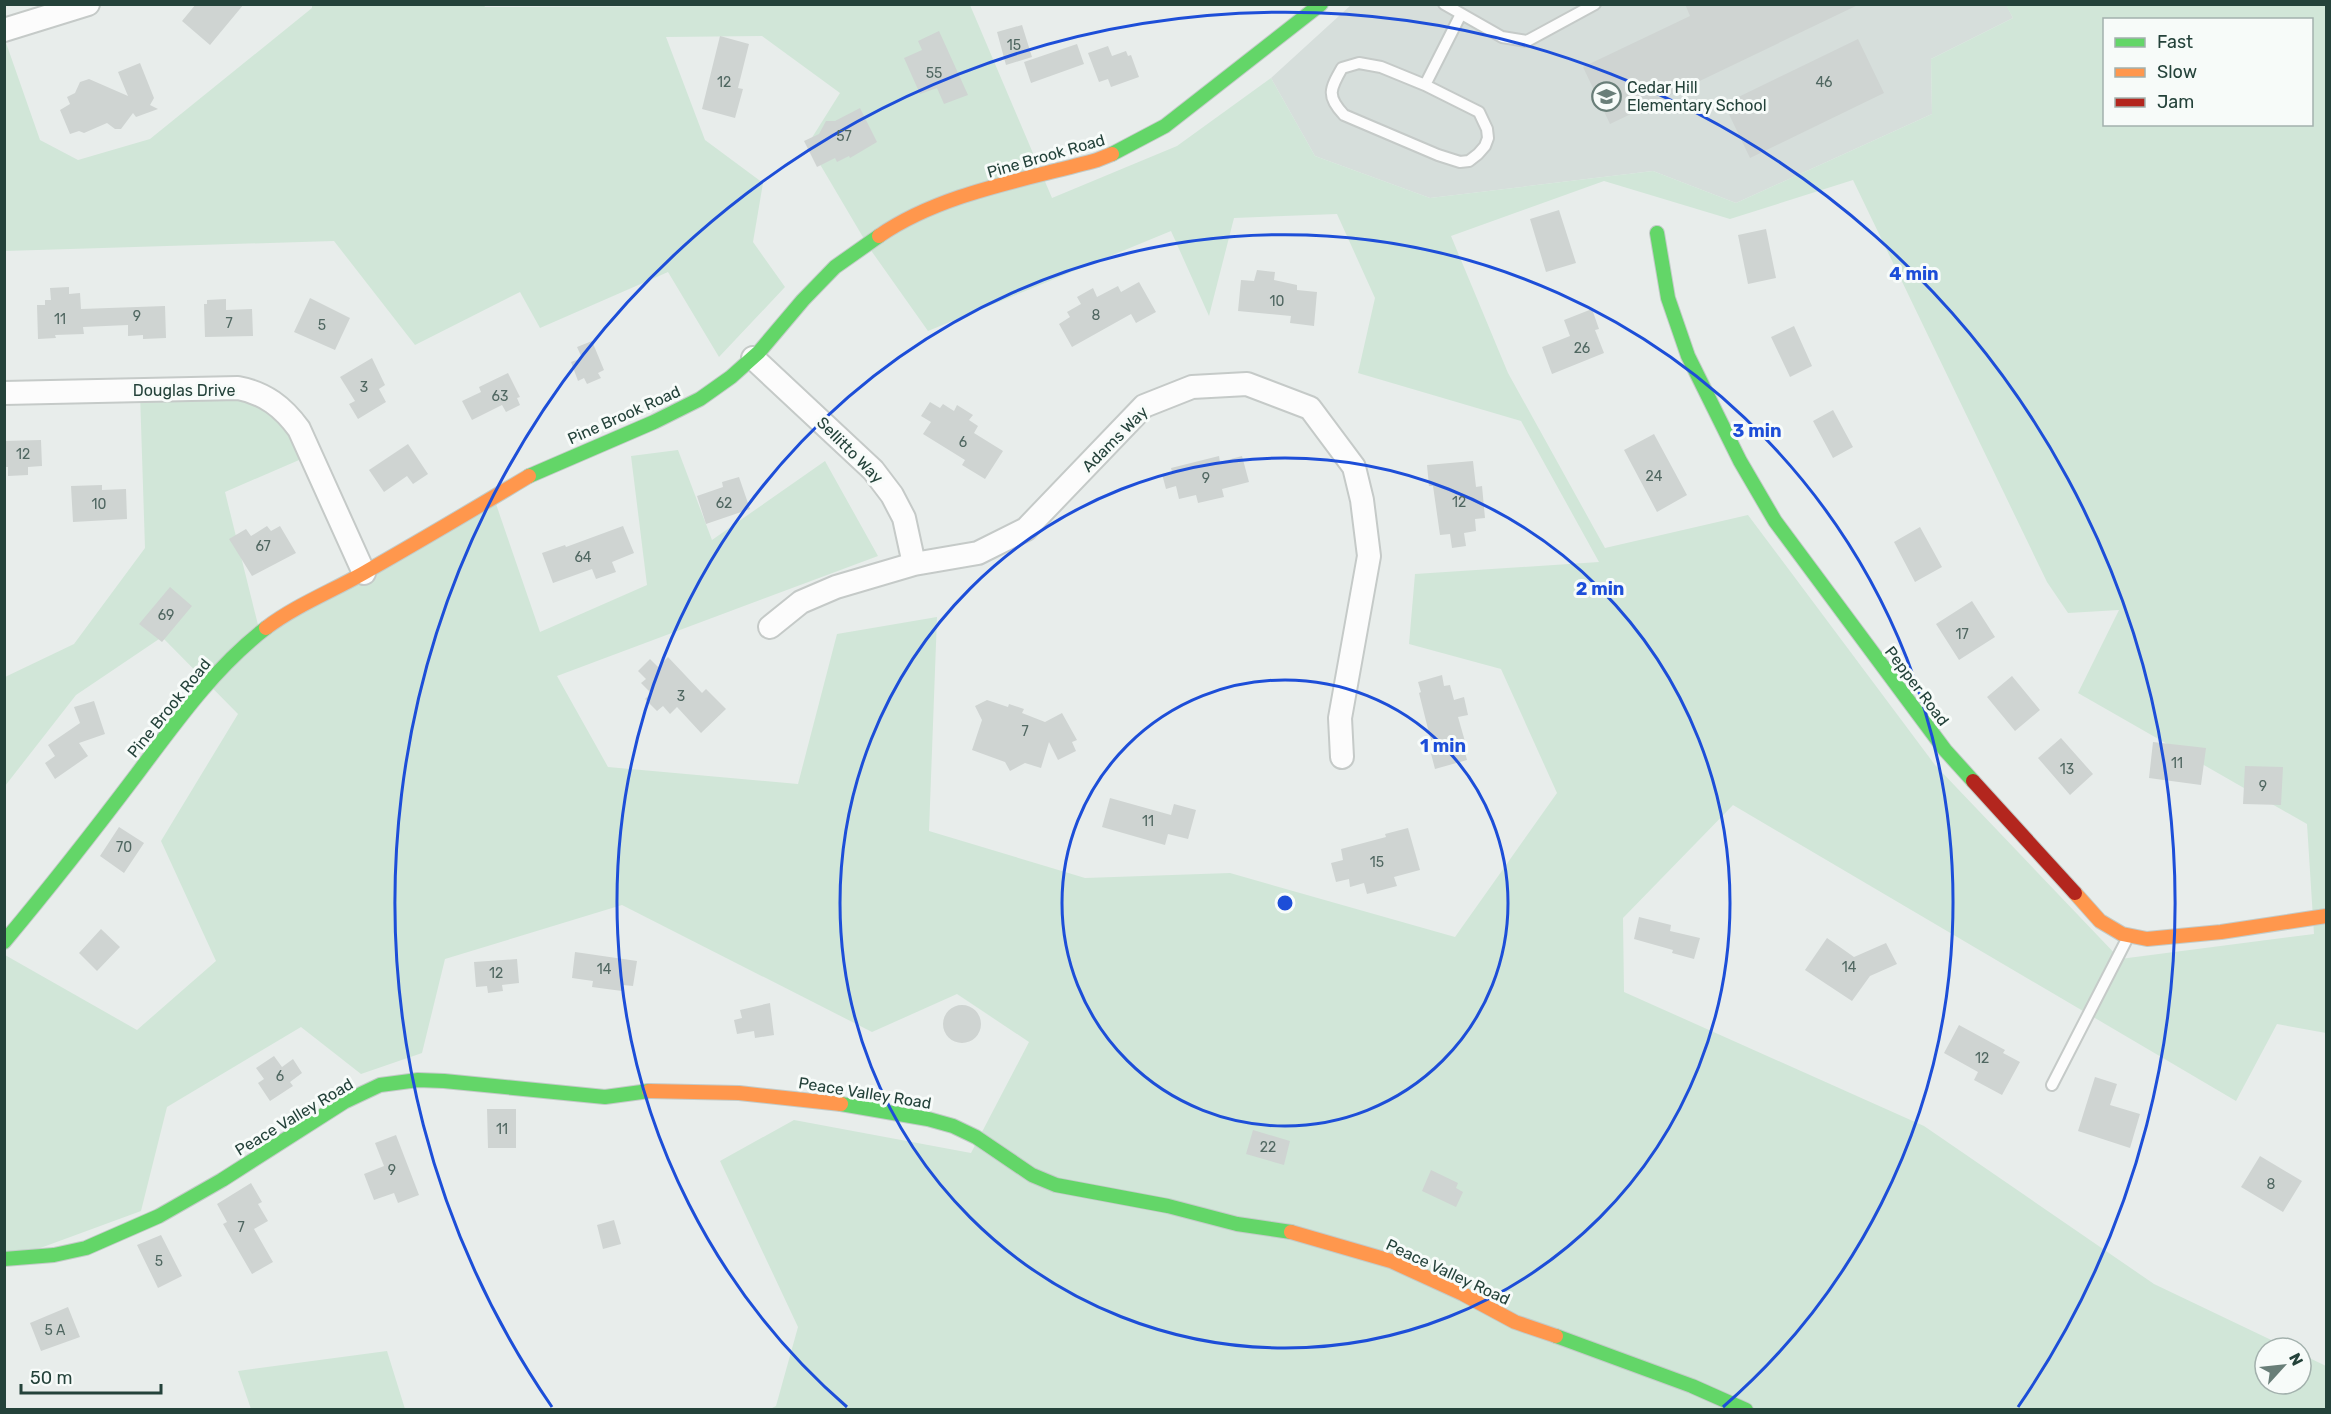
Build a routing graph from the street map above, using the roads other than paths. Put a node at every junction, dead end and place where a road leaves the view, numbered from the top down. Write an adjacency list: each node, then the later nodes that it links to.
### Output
1 (88, 4): 6 (street)
2 (1321, 4): 9 (street, Pine Brook Road)
3 (1444, 4): 5 (lane)
4 (1595, 4): 5 (lane)
5 (1461, 14): 7 (lane)
6 (4, 30)
7 (1425, 85): 7 (lane)
8 (1657, 232): 16 (street, Pepper Road)
9 (753, 357): 11 (street, Sellitto Way); 12 (street, Pine Brook Road)
10 (4, 393): 12 (street, Douglas Drive)
11 (914, 564): 13 (street, Adams Way); 14 (street, Adams Way)
12 (364, 573): 17 (street, Pine Brook Road)
13 (770, 627)
14 (1342, 756)
15 (2326, 916): 16 (street, Pepper Road)
16 (2128, 936): 18 (lane)
17 (4, 942)
18 (2052, 1085)
19 (4, 1259): 20 (street, Peace Valley Road)
20 (1746, 1410)

